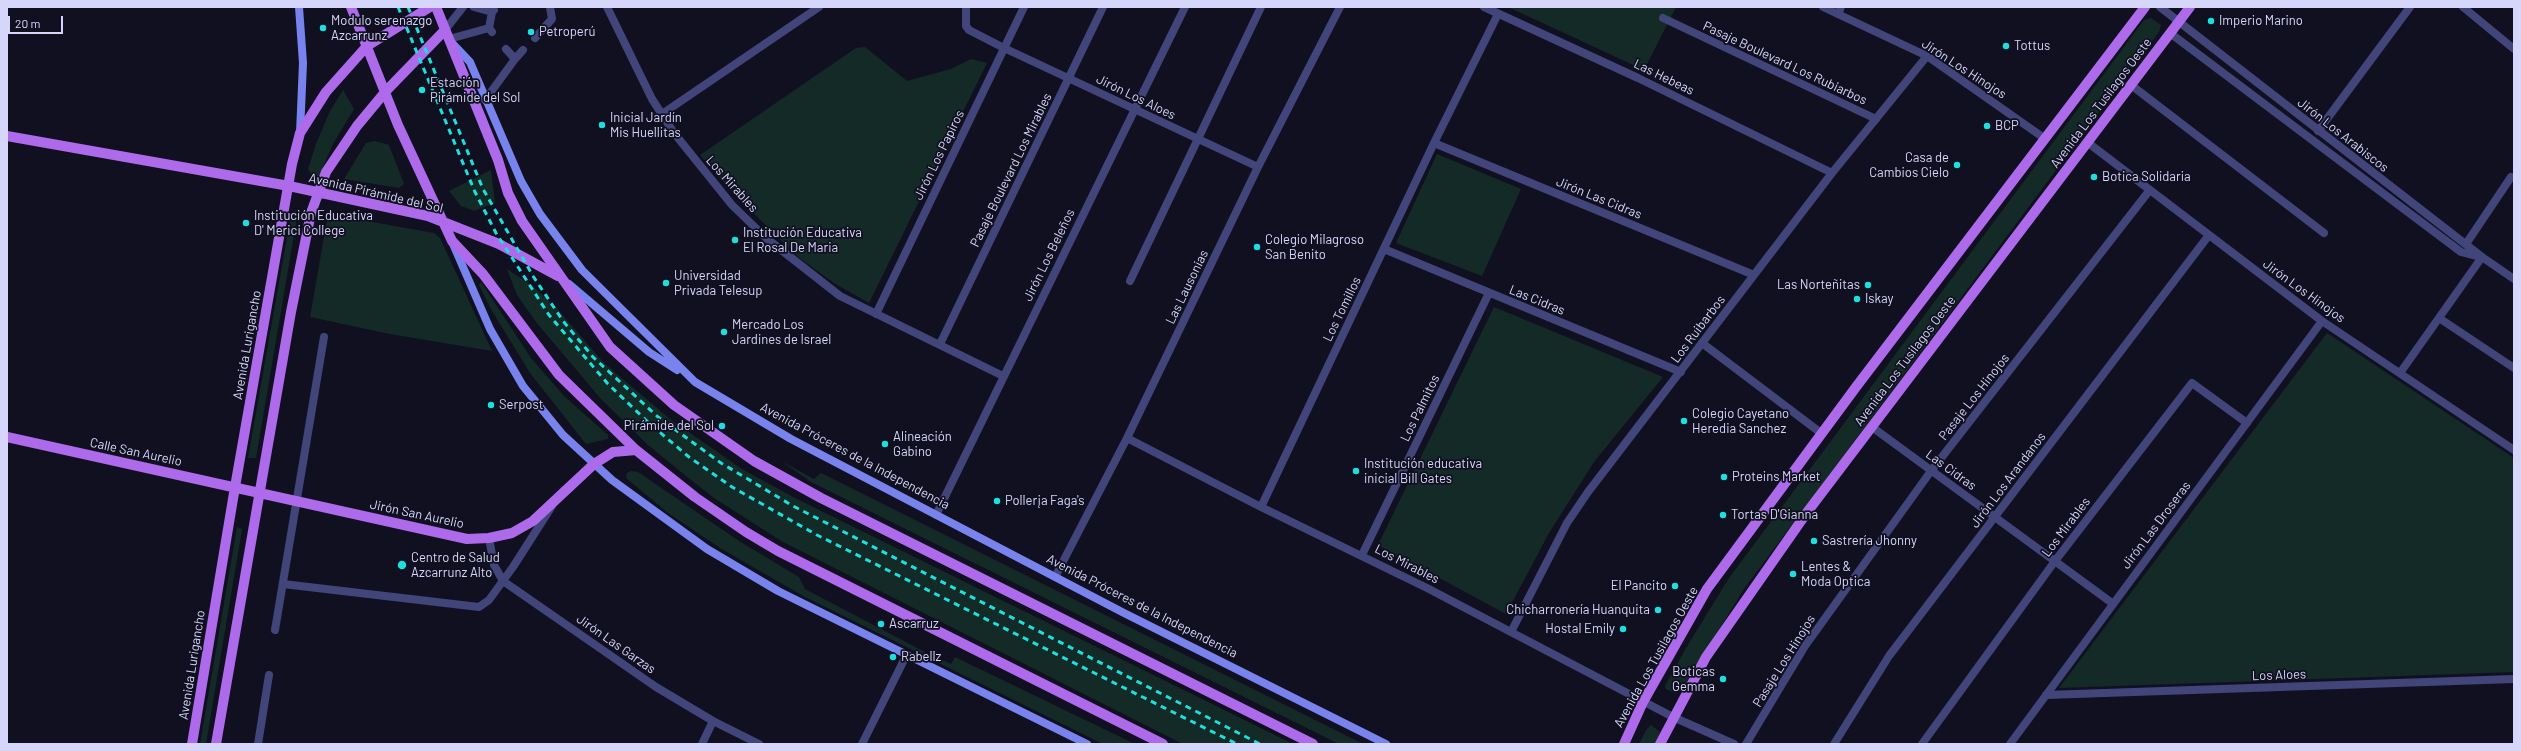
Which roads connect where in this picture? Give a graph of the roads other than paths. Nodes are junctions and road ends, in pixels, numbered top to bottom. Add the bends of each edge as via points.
1 (299, 7) edge
2 (351, 7) edge
3 (430, 7) edge
4 (436, 7) edge
5 (462, 7) edge
6 (474, 7) edge
7 (550, 7) edge
8 (607, 7) edge
9 (819, 7) edge
10 (966, 7) edge
11 (1024, 7) edge
12 (1103, 7) edge
13 (1185, 7) edge
14 (1261, 7) edge
15 (1340, 7) edge
16 (1484, 7) edge
17 (1823, 7) edge
18 (2145, 7) edge
19 (2160, 7) edge
20 (2190, 7) edge
21 (2410, 7) edge
22 (2463, 7) edge
23 (1840, 10) edge
24 (1498, 14) junction
25 (1663, 18) dead end
26 (2179, 22) junction
27 (2170, 33) junction
28 (447, 34) junction
29 (535, 38) dead end
30 (367, 46) junction
31 (1004, 48) junction
32 (506, 49) dead end
33 (2514, 49) edge
34 (523, 50) dead end
35 (1928, 56) junction
36 (515, 59) junction
37 (1068, 78) junction
38 (2131, 85) junction
39 (386, 91) junction
40 (485, 100) junction
41 (1135, 110) junction
42 (662, 114) junction
43 (1876, 119) junction
44 (2318, 131) junction
45 (300, 133) junction
46 (7, 136) edge
47 (2044, 138) junction
48 (1197, 139) junction
49 (2087, 142) junction
50 (1434, 143) junction
51 (1258, 167) junction
52 (1832, 173) junction
53 (2511, 178) dead end
54 (289, 186) junction
55 (2149, 191) junction
56 (318, 192) junction
57 (441, 220) junction
58 (2324, 233) dead end
59 (2209, 236) junction
60 (452, 241) junction
61 (2466, 244) junction
62 (1384, 249) junction
63 (2482, 258) junction
64 (1754, 275) junction
65 (560, 277) junction
66 (2514, 279) edge
67 (1130, 281) dead end
68 (1489, 293) junction
69 (876, 314) junction
70 (2439, 318) junction
71 (2322, 321) junction
72 (324, 337) dead end
73 (1702, 343) junction
74 (940, 344) junction
75 (2514, 368) edge
76 (1681, 372) junction
77 (2400, 373) junction
78 (1003, 376) junction
79 (695, 382) junction
80 (2247, 423) junction
81 (1872, 428) junction
82 (1821, 433) junction
83 (7, 437) edge
84 (1127, 438) junction
85 (636, 450) junction
86 (2514, 450) edge
87 (594, 464) junction
88 (1931, 471) junction
89 (235, 487) junction
90 (260, 492) junction
91 (297, 500) junction
92 (556, 500) junction
93 (1261, 507) junction
94 (936, 515) junction
95 (1994, 517) junction
96 (489, 538) junction
97 (1362, 555) junction
98 (2055, 561) junction
99 (1056, 577) junction
100 (504, 581) junction
101 (283, 584) junction
102 (2112, 603) junction
103 (275, 630) dead end
104 (1511, 632) junction
105 (906, 656) junction
106 (269, 676) dead end
107 (2514, 679) edge
108 (2046, 695) junction
109 (1643, 702) junction
110 (1673, 717) junction
111 (713, 721) junction
112 (192, 744) edge
113 (216, 744) edge
114 (258, 744) edge
115 (702, 744) edge
116 (759, 744) edge
117 (862, 744) edge
118 (1087, 744) edge
119 (1163, 744) edge
120 (1313, 744) edge
121 (1386, 744) edge
122 (1624, 744) edge
123 (1660, 744) edge
124 (1734, 744) edge
125 (1746, 744) edge
126 (1834, 744) edge
127 (1922, 744) edge
128 (2010, 744) edge

1 - 45 main road via 303,63
2 - 30 main road
3 - 30 main road, Avenida Lurigancho
4 - 28 main road, Avenida Próceres de la Independencia
5 - 28 street
6 - 28 street via 493,11 491,30
7 - 29 street via 552,19
8 - 42 street, Los Mirables via 652,99
9 - 42 street
10 - 31 street, Jirón Los Aloes via 966,26
11 - 31 street, Jirón Los Papiros
12 - 37 street, Pasaje Boulevard Los Mirables
13 - 41 street, Jirón Los Beleños
14 - 48 street
15 - 51 street, Las Lausonias
16 - 24 street, Las Hebeas
17 - 23 street, Jirón Los Hinojos
18 - 47 main road, Avenida Los Tusilagos Oeste
19 - 26 street, Jirón Los Arabiscos
20 - 26 main road, Avenida Los Tusilagos Oeste
21 - 44 street
22 - 33 street
23 - 35 street, Jirón Los Hinojos
24 - 50 street, Los Tomillos
24 - 52 street, Las Hebeas via 1638,78
25 - 43 street, Pasaje Boulevard Los Rubiarbos
26 - 27 main road, Avenida Los Tusilagos Oeste
26 - 44 street, Jirón Los Arabiscos
27 - 38 main road, Avenida Los Tusilagos Oeste
27 - 63 street via 2461,252
28 - 39 main road
28 - 40 main road, Avenida Próceres de la Independencia via 470,62
28 - 65 main road, Avenida Próceres de la Independencia via 498,160 508,193 522,221
30 - 39 main road
30 - 45 main road, Avenida Lurigancho via 326,92
31 - 37 street, Jirón Los Aloes
31 - 69 street, Jirón Los Papiros
32 - 36 street
34 - 36 street
35 - 43 street, Los Ruibarbos
35 - 47 street, Jirón Los Hinojos
36 - 40 street
37 - 41 street, Jirón Los Aloes
37 - 74 street, Pasaje Boulevard Los Mirables
38 - 49 main road, Avenida Los Tusilagos Oeste
38 - 58 street
39 - 56 main road via 344,144 326,172
39 - 57 main road
40 - 79 main road, Avenida Próceres de la Independencia via 524,186 582,270
41 - 48 street, Jirón Los Aloes
41 - 78 street, Jirón Los Beleños
42 - 69 street, Los Mirables via 704,172 732,205 766,238 840,296
43 - 52 street, Los Ruibarbos
44 - 61 street, Jirón Los Arabiscos
45 - 54 main road, Avenida Lurigancho
46 - 54 main road, Avenida Pirámide del Sol
47 - 82 main road, Avenida Los Tusilagos Oeste
48 - 51 street, Jirón Los Aloes
48 - 67 street
49 - 55 street, Jirón Los Hinojos
49 - 81 main road, Avenida Los Tusilagos Oeste
50 - 62 street, Los Tomillos
50 - 64 street, Jirón Las Cidras
51 - 84 street, Las Lausonias
52 - 64 street, Los Ruibarbos
53 - 61 street
54 - 56 main road, Avenida Pirámide del Sol
54 - 89 main road, Avenida Lurigancho
55 - 59 street, Jirón Los Hinojos
55 - 88 street, Pasaje Los Hinojos
56 - 57 main road, Avenida Pirámide del Sol
56 - 90 main road via 311,213 291,312
57 - 60 main road
57 - 65 main road, Avenida Pirámide del Sol via 499,244
59 - 71 street, Jirón Los Hinojos
59 - 95 street, Jirón Los Arandanos
60 - 85 main road via 483,274 560,375
60 - 87 main road via 490,328 523,386 563,435
61 - 63 street, Jirón Los Arabiscos
62 - 68 street, Las Cidras
62 - 93 street, Los Tomillos
63 - 66 street, Jirón Los Arabiscos
63 - 70 street
64 - 73 street, Los Ruibarbos
65 - 79 main road, Avenida Pirámide del Sol via 649,352
65 - 120 main road, Avenida Próceres de la Independencia via 607,344 622,360 674,405 754,461 924,551
68 - 76 street, Las Cidras
68 - 97 street, Los Palmitos
69 - 74 street, Los Mirables
70 - 75 street
70 - 77 street
71 - 77 street, Jirón Los Hinojos
71 - 80 street, Jirón Las Droseras
72 - 91 street
73 - 76 street, Los Ruibarbos
73 - 82 street
74 - 78 street, Los Mirables
76 - 104 street, Los Ruibarbos via 1567,523
77 - 86 street, Jirón Los Hinojos
78 - 94 street, Jirón Los Beleños
79 - 94 main road, Avenida Próceres de la Independencia via 791,440
80 - 98 street, Los Mirables via 2192,383
80 - 102 street, Jirón Las Droseras
81 - 88 street, Las Cidras
81 - 110 main road, Avenida Los Tusilagos Oeste via 1747,595 1706,657
82 - 109 main road, Avenida Los Tusilagos Oeste via 1707,589
83 - 89 main road, Calle San Aurelio
84 - 93 street, Los Mirables
84 - 99 street, Las Lausonias
85 - 87 main road, Jirón San Aurelio via 613,452
85 - 119 main road via 695,497 778,551
87 - 92 main road, Jirón San Aurelio
87 - 105 main road via 655,513 742,570
88 - 95 street, Las Cidras
88 - 125 street, Pasaje Los Hinojos via 1805,646
89 - 90 main road, Calle San Aurelio
89 - 112 main road, Avenida Lurigancho
90 - 91 main road, Jirón San Aurelio
90 - 113 main road
91 - 96 main road, Jirón San Aurelio via 448,536 467,539
91 - 101 street
92 - 96 main road, Jirón San Aurelio via 512,533
92 - 100 street
93 - 97 street, Los Mirables
94 - 99 main road, Avenida Próceres de la Independencia
95 - 98 street, Las Cidras
95 - 126 street, Jirón Los Arandanos via 1889,656
96 - 100 street, Jirón Las Garzas via 494,565
97 - 104 street, Los Mirables
98 - 102 street, Las Cidras
98 - 127 street, Los Mirables
99 - 121 main road, Avenida Próceres de la Independencia
100 - 101 street via 489,600 476,608
100 - 111 street, Jirón Las Garzas via 656,687
101 - 103 street
102 - 108 street, Jirón Las Droseras
104 - 109 street, Los Mirables
105 - 117 street
105 - 118 main road
106 - 114 street
107 - 108 street, Los Aloes
108 - 128 street, Jirón Las Droseras
109 - 110 street, Los Mirables
109 - 122 main road, Avenida Los Tusilagos Oeste
110 - 123 main road, Avenida Los Tusilagos Oeste
110 - 124 street, Los Mirables
111 - 115 street
111 - 116 street, Jirón Las Garzas

